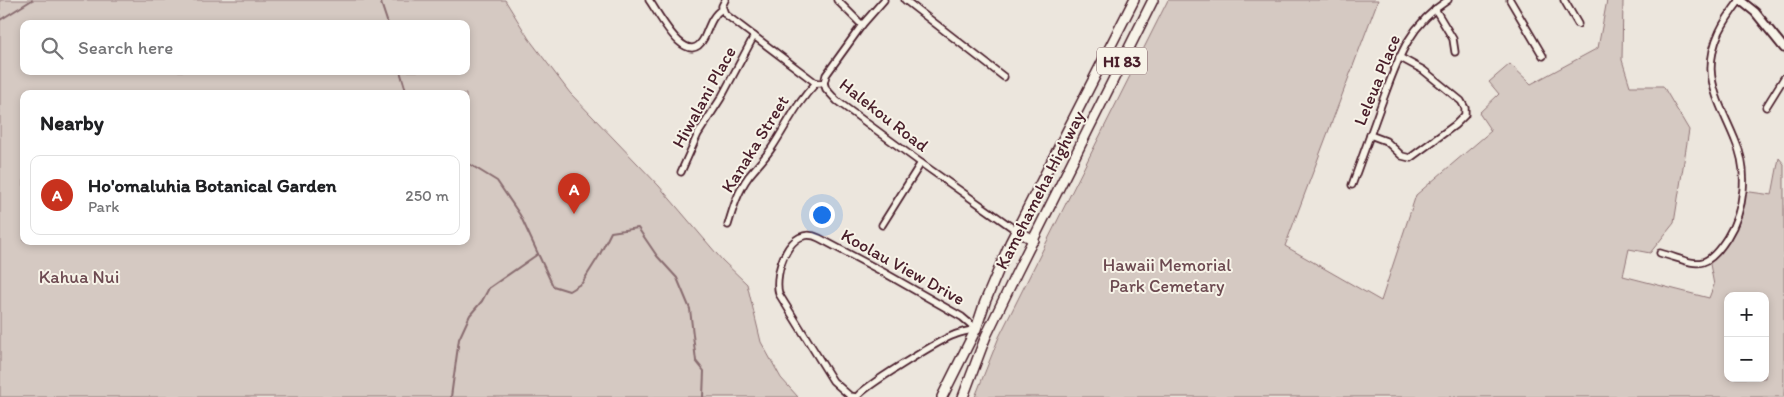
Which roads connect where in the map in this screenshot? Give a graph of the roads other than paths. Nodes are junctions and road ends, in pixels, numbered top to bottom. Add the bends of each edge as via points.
1 (649, 0) edge
2 (725, 0) edge
3 (836, 0) edge
4 (884, 0) edge
5 (905, 0) edge
6 (1134, 0) edge
7 (1153, 0) edge
8 (1448, 0) edge
9 (1510, 0) edge
10 (1564, 0) edge
11 (1740, 0) edge
12 (722, 9) junction
13 (1435, 9) junction
14 (1578, 24) dead end
15 (862, 25) junction
16 (754, 36) junction
17 (1784, 48) edge
18 (1455, 52) dead end
19 (1543, 56) dead end
20 (1399, 57) junction
21 (1004, 77) dead end
22 (1784, 78) edge
23 (816, 83) junction
24 (824, 83) junction
25 (1766, 107) dead end
26 (1076, 114) junction
27 (1092, 122) junction
28 (1370, 135) junction
29 (921, 163) junction
30 (681, 172) dead end
31 (1352, 185) dead end
32 (728, 225) dead end
33 (882, 226) dead end
34 (1017, 231) junction
35 (1034, 240) junction
36 (1660, 253) dead end
37 (976, 328) junction
38 (986, 336) junction
39 (857, 397) edge
40 (942, 397) edge
41 (963, 397) edge

1 - 12 street via 678,42 689,48 701,43 714,16
2 - 12 street
3 - 15 street
4 - 15 street
5 - 21 street
6 - 26 main road, HI 83
7 - 27 main road, Kamehameha Highway / HI 83
8 - 13 street, Leleua Place
9 - 19 street
10 - 14 street
11 - 17 street via 1755,12
11 - 36 street via 1718,35 1712,70 1716,95 1742,161 1743,187 1739,211 1728,236 1710,260 1698,263
12 - 16 street, Halekou Road
13 - 18 street via 1453,39
13 - 20 street, Leleua Place via 1415,30
15 - 24 street via 826,75
16 - 23 street, Halekou Road
16 - 30 street, Hiwalani Place via 698,134
20 - 28 street, Leleua Place
20 - 28 street via 1423,70 1461,101 1466,108 1465,115 1410,158 1402,156 1386,141
22 - 25 street
23 - 24 street, Halekou Road
23 - 32 street, Kanaka Street via 804,95 768,154 744,183
24 - 29 street, Halekou Road via 837,100
26 - 27 main road
26 - 34 main road, HI 83
27 - 35 main road, Kamehameha Highway / HI 83
28 - 31 street, Leleua Place
29 - 33 street
29 - 34 street, Halekou Road
34 - 35 main road
34 - 37 main road, HI 83 via 984,302
35 - 38 main road, Kamehameha Highway / HI 83
37 - 38 main road
37 - 39 street via 953,335 874,382
37 - 39 street, Koolau View Drive via 962,317 819,238 808,235 797,239 789,248 778,273 778,294 833,381 850,396
37 - 40 main road, HI 83
38 - 41 main road, Kamehameha Highway / HI 83

